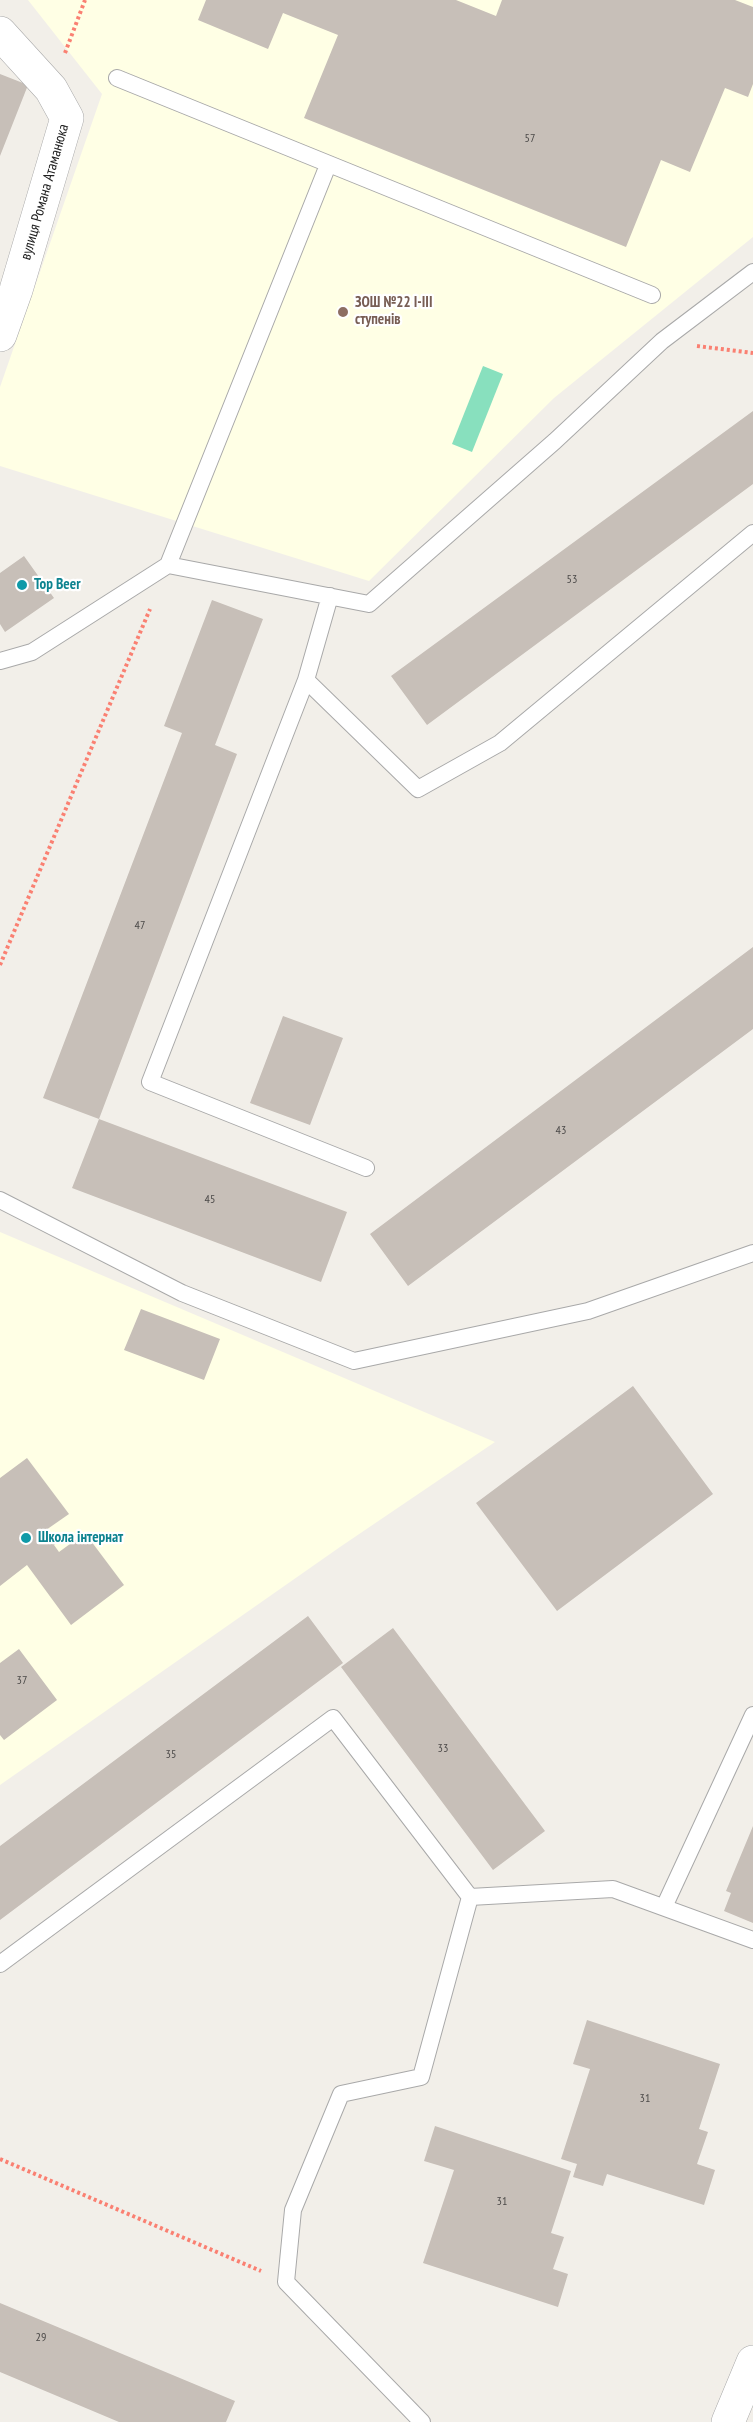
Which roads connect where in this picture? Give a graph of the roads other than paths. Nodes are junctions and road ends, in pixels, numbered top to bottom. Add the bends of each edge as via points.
1 (0, 33) edge
2 (117, 78) dead end
3 (328, 165) junction
4 (753, 272) edge
5 (652, 295) dead end
6 (0, 334) edge
7 (753, 533) edge
8 (168, 565) junction
9 (330, 596) junction
10 (0, 661) edge
11 (306, 680) junction
12 (366, 1168) dead end
13 (0, 1200) edge
14 (753, 1253) edge
15 (753, 1715) edge
16 (470, 1897) junction
17 (664, 1907) junction
18 (753, 1940) edge
19 (0, 1964) edge
20 (753, 2362) edge
21 (422, 2422) edge
22 (728, 2422) edge

1 - 6 street, вулиця Романа Атаманюка via 51,89 67,118
2 - 3 lane
3 - 5 lane
3 - 8 lane
4 - 9 lane via 662,342 369,604
7 - 11 lane via 500,743 418,789
8 - 9 lane
8 - 10 lane via 32,652
9 - 11 lane
11 - 12 lane via 150,1082
13 - 14 lane via 182,1293 354,1361 588,1311
15 - 17 lane
16 - 17 lane via 613,1889
16 - 19 lane via 333,1718
16 - 21 lane via 421,2077 341,2094 293,2210 286,2282
17 - 18 lane
20 - 22 street

